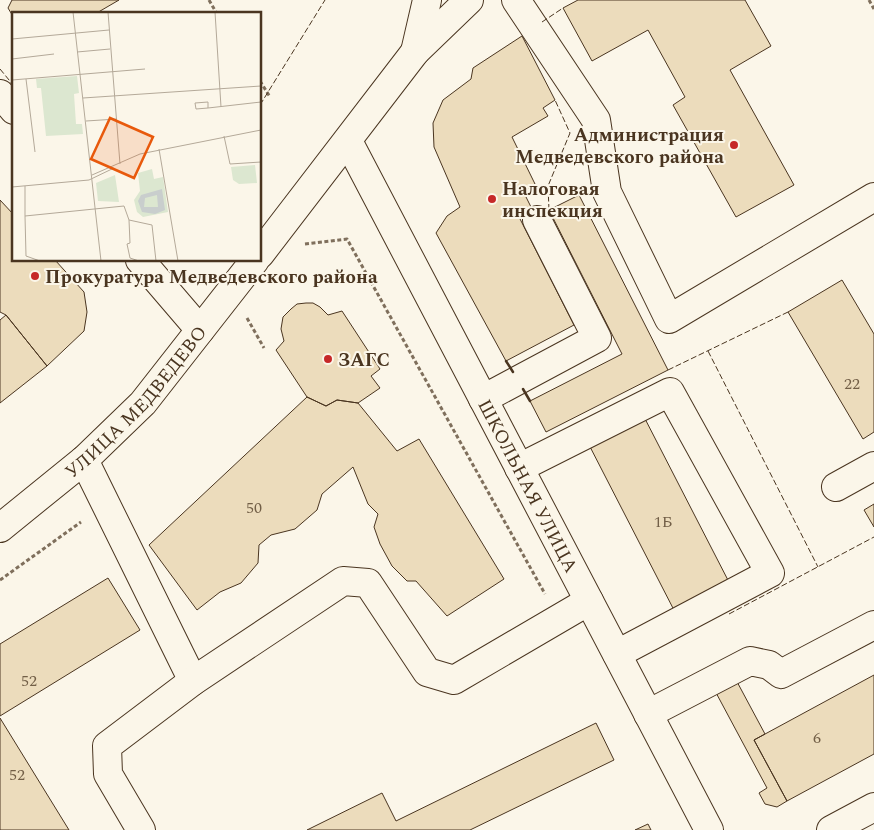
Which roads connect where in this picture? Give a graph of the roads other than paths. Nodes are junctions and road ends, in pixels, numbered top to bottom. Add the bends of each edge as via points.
1 (427, 0) edge
2 (469, 0) edge
3 (516, 0) edge
4 (415, 52) junction
5 (0, 94) edge
6 (12, 108) edge
7 (348, 141) junction
8 (874, 197) edge
9 (537, 220) dead end
10 (261, 253) edge
11 (141, 261) edge
12 (254, 261) edge
13 (200, 330) junction
14 (483, 399) junction
15 (84, 460) junction
16 (874, 466) edge
17 (519, 468) junction
18 (836, 488) dead end
19 (0, 528) edge
20 (589, 601) junction
21 (874, 625) edge
22 (617, 654) junction
23 (194, 681) junction
24 (648, 714) junction
25 (874, 807) edge
26 (141, 830) edge
27 (709, 830) edge
28 (831, 830) edge

1 - 4 street
2 - 4 street
3 - 8 street via 596,120 607,192 669,319
4 - 7 street
5 - 6 street
7 - 10 street
7 - 14 street, ШКОЛЬНАЯ УЛИЦА
9 - 14 street via 597,338
11 - 13 street
12 - 13 street, УЛИЦА МЕДВЕДЕВО
13 - 15 street, УЛИЦА МЕДВЕДЕВО via 143,403
14 - 17 street, ШКОЛЬНАЯ УЛИЦА
15 - 19 street, УЛИЦА МЕДВЕДЕВО
15 - 23 street
16 - 18 street
17 - 20 street, ШКОЛЬНАЯ УЛИЦА
17 - 22 street via 670,392 770,572
20 - 22 street, ШКОЛЬНАЯ УЛИЦА
20 - 23 street via 454,680 427,672 368,583 343,581
21 - 24 street via 781,674 769,665 750,661
22 - 24 street, ШКОЛЬНАЯ УЛИЦА
23 - 26 street via 107,746 108,774
24 - 27 street, ШКОЛЬНАЯ УЛИЦА
25 - 28 street

